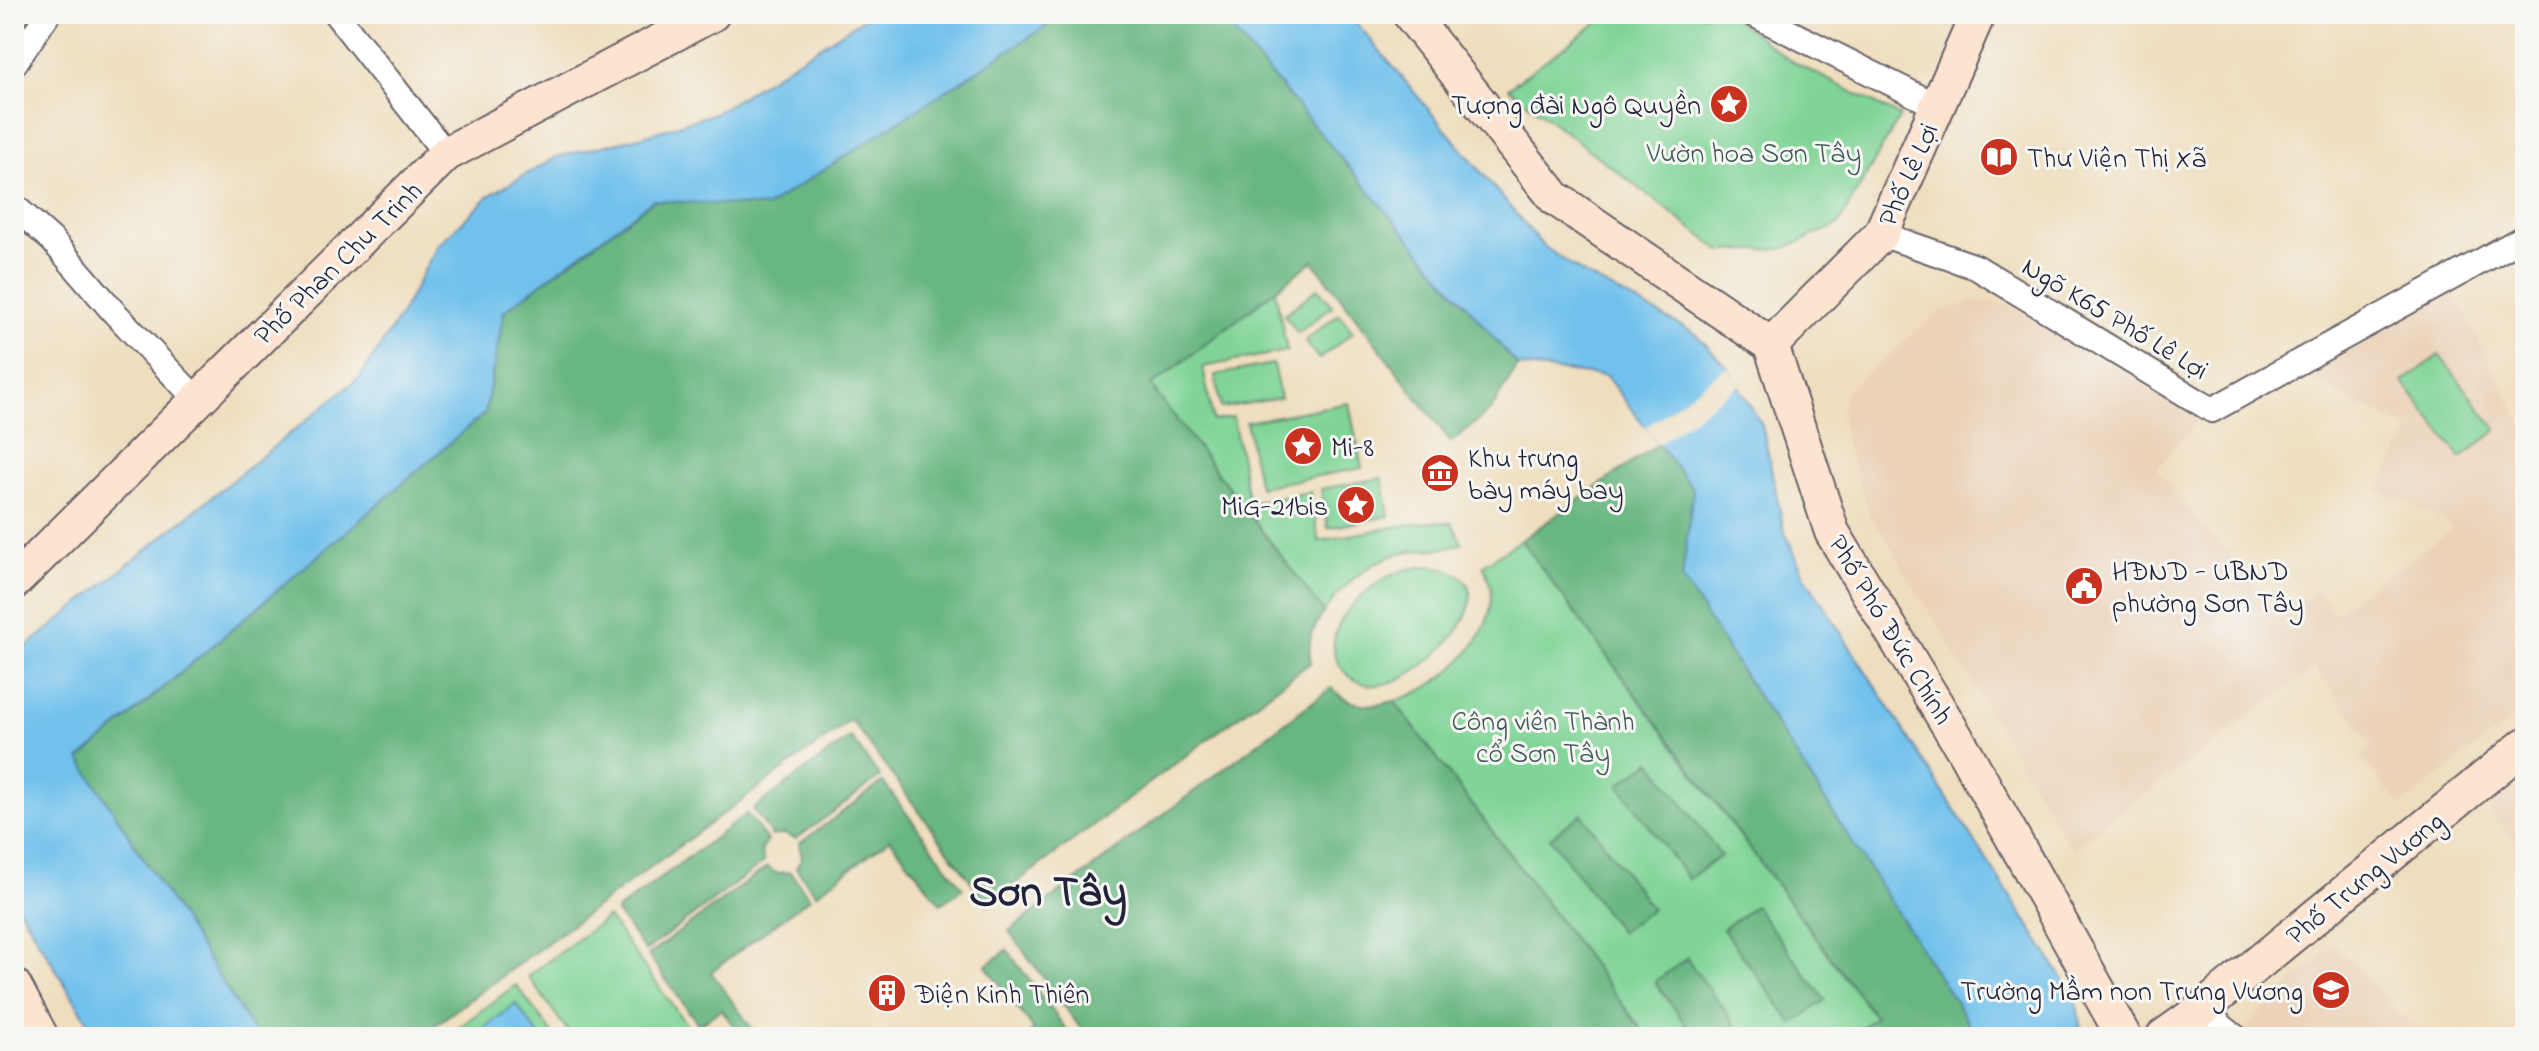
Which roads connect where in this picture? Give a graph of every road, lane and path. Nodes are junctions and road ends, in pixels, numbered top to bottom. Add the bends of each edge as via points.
1 (48, 14) edge
2 (336, 14) edge
3 (712, 14) edge
4 (1410, 14) edge
5 (1753, 14) edge
6 (1978, 14) edge
7 (14, 64) edge
8 (1937, 106) junction
9 (446, 154) junction
10 (14, 206) edge
11 (1881, 234) junction
12 (2524, 239) edge
13 (1771, 345) junction
14 (196, 399) junction
15 (14, 582) edge
16 (2525, 745) edge
17 (14, 986) edge
18 (2201, 1010) junction
19 (41, 1037) edge
20 (2124, 1037) edge
21 (2163, 1037) edge
22 (2235, 1037) edge

1 - 7 street
2 - 9 street
3 - 9 main road, Phố Phan Chu Trinh
4 - 13 main road via 1555,198
5 - 8 street
6 - 8 main road, Phố Lê Lợi
8 - 11 main road, Phố Lê Lợi
9 - 14 main road, Phố Phan Chu Trinh
10 - 14 street via 52,240
11 - 12 street, Ngõ K65 Phố Lê Lợi via 1976,267 2212,410
11 - 13 main road, Phố Lê Lợi
13 - 20 main road, Phố Phó Đức Chính via 1832,532 1966,754
14 - 15 main road, Phố Phan Chu Trinh
16 - 18 main road, Phố Trưng Vương
17 - 19 main road
18 - 21 main road, Phố Trưng Vương
18 - 22 street

